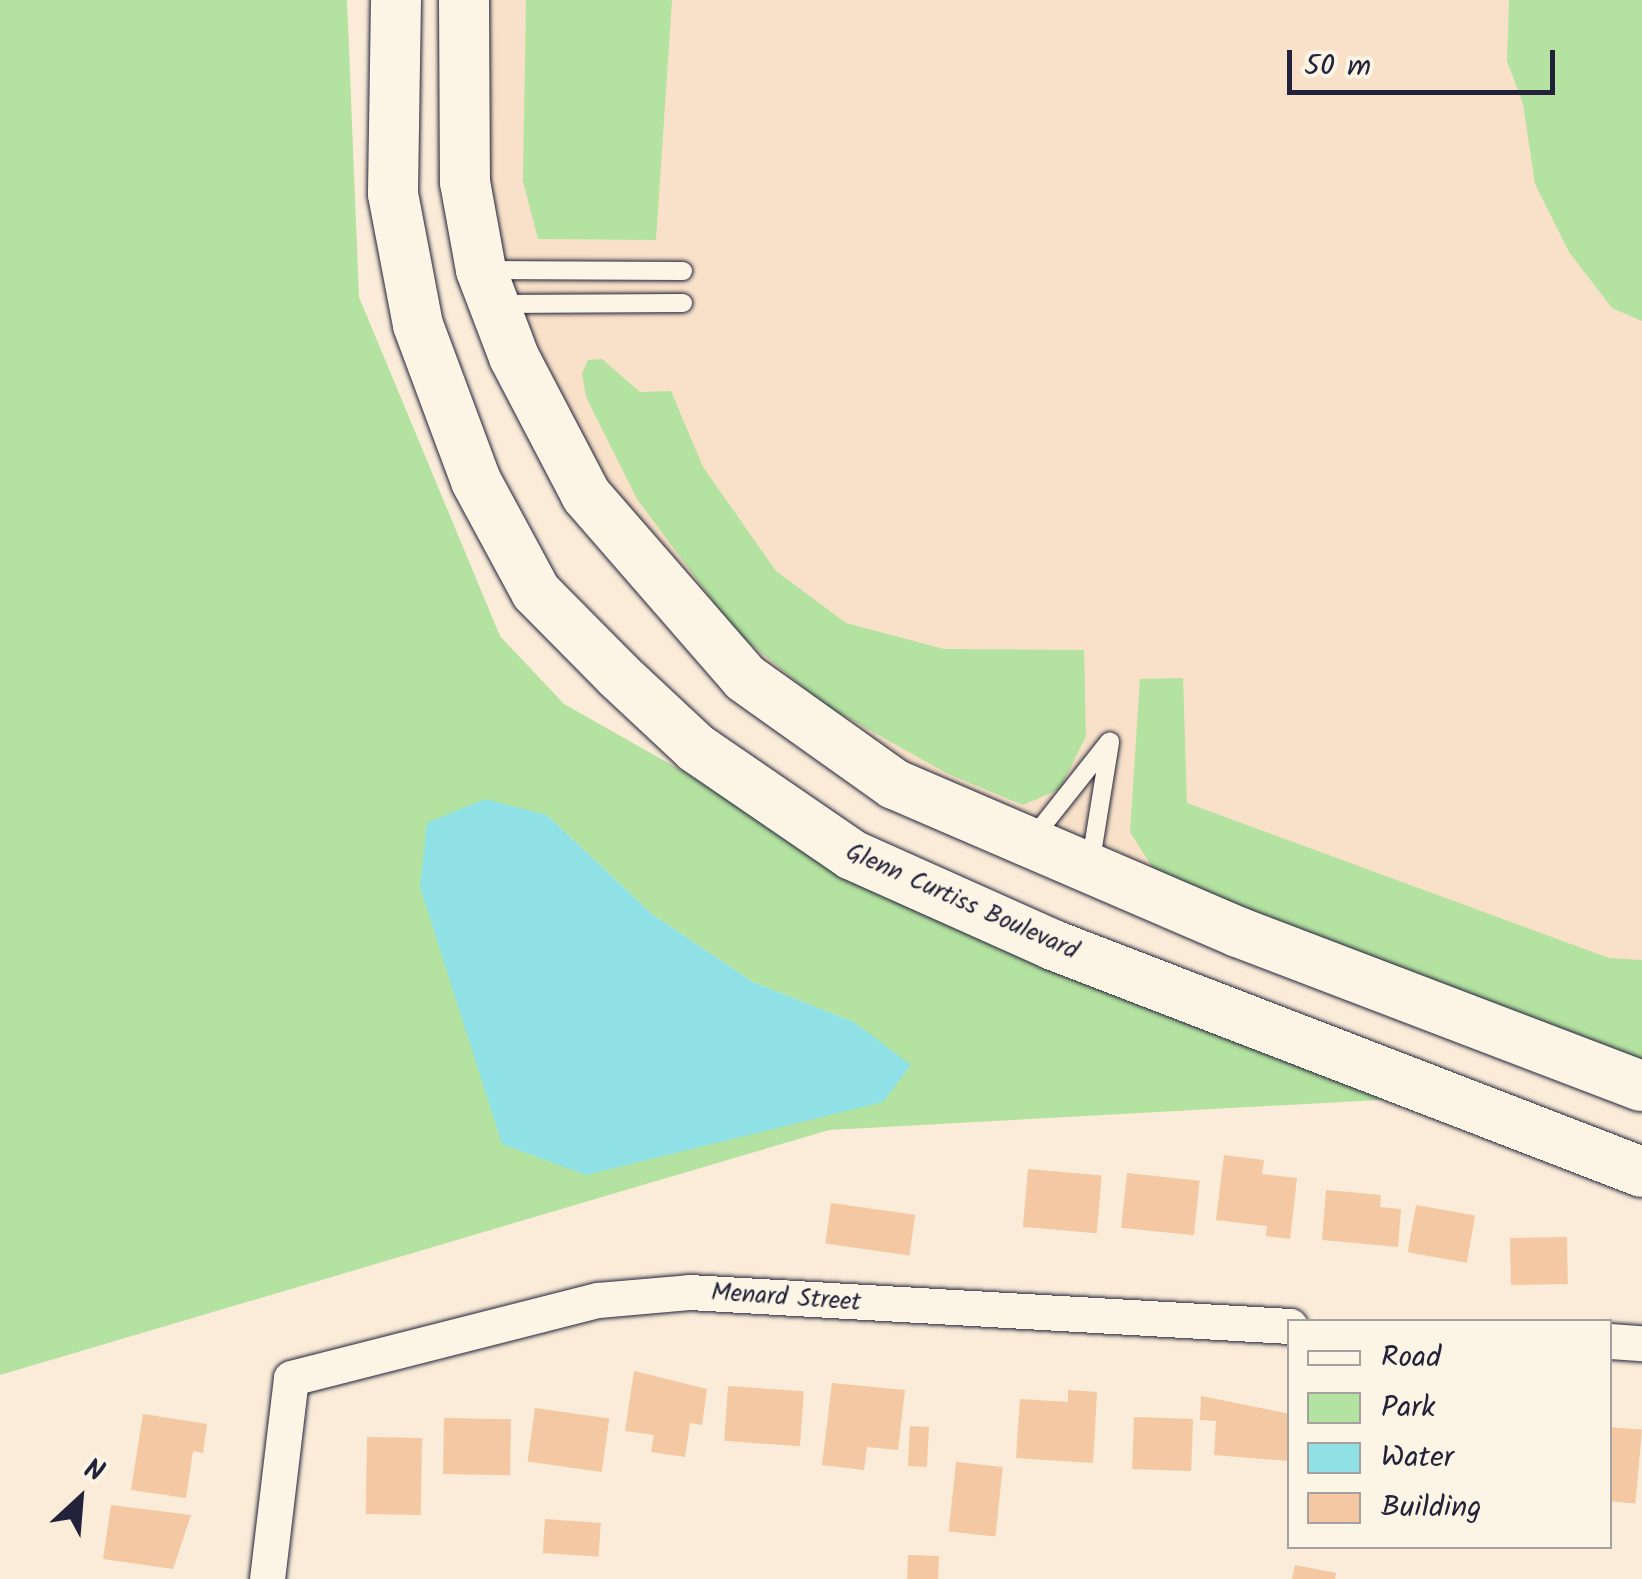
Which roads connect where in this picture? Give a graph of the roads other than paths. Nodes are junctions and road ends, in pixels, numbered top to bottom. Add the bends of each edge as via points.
1 (396, 0) edge
2 (464, 0) edge
3 (683, 271) dead end
4 (488, 287) junction
5 (412, 288) junction
6 (684, 303) dead end
7 (1028, 843) junction
8 (1089, 872) junction
9 (1642, 1086) edge
10 (1642, 1172) edge
11 (1287, 1326) edge
12 (1612, 1341) edge
13 (1642, 1343) edge
14 (266, 1579) edge

1 - 5 main road, Glenn Curtiss Boulevard via 393,194
2 - 4 main road via 465,182
3 - 4 lane
4 - 5 main road
4 - 6 lane
4 - 7 main road via 586,495 745,678 894,784
5 - 10 main road, Glenn Curtiss Boulevard via 476,481 536,592 696,748 852,855 986,915
7 - 8 main road
7 - 8 lane via 1110,742
8 - 9 main road
11 - 14 street, Menard Street via 689,1292 598,1300 291,1378
12 - 13 street

